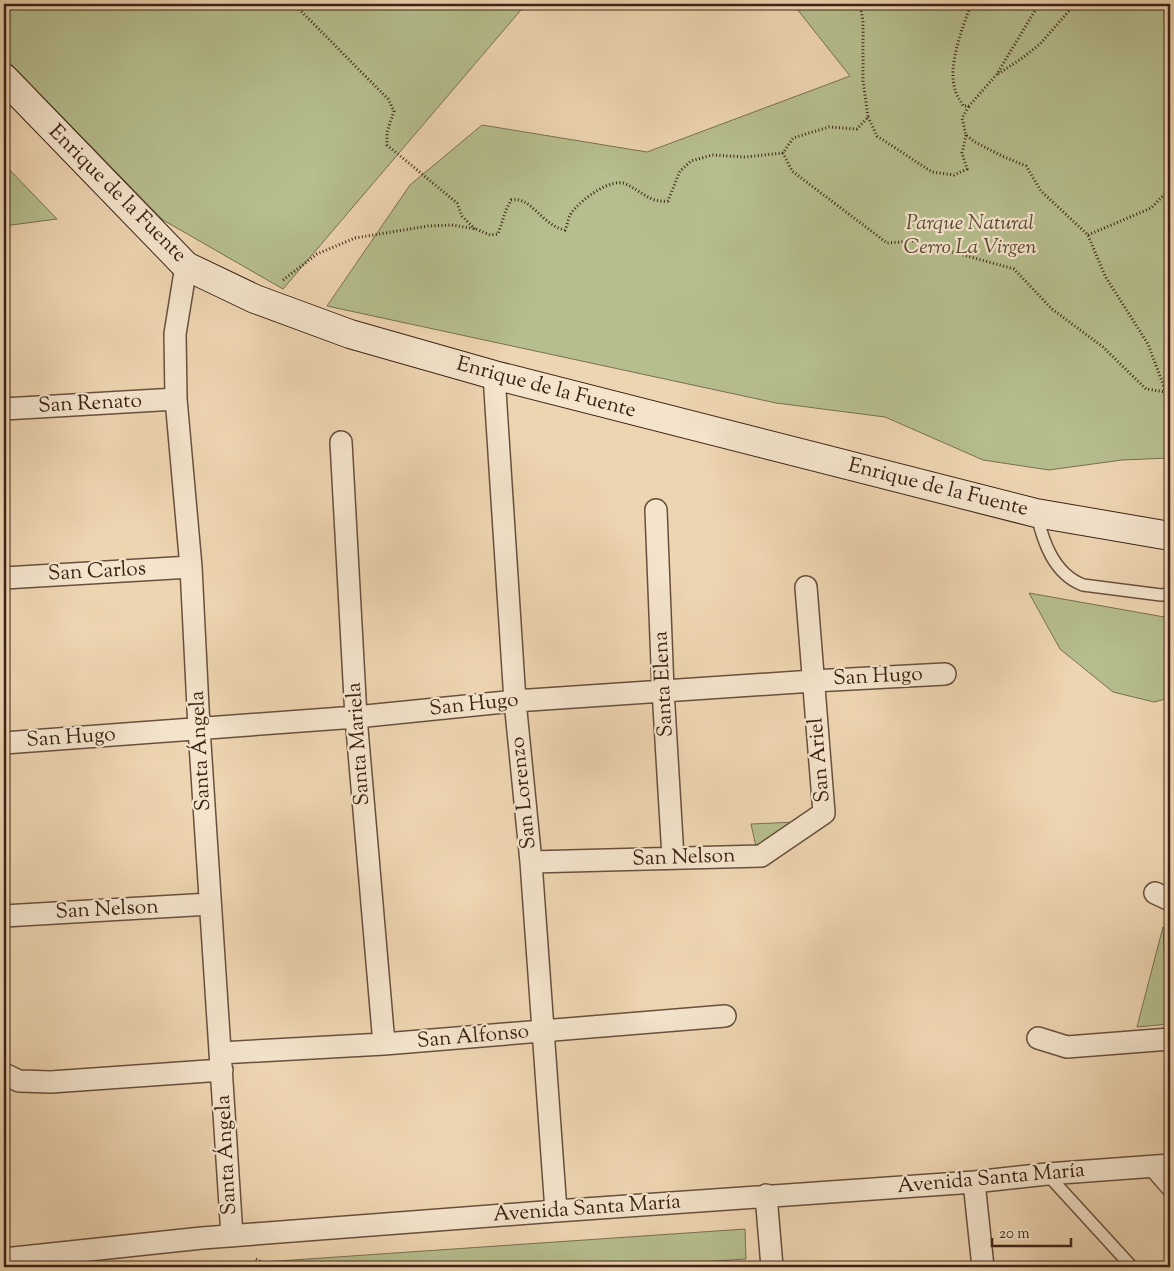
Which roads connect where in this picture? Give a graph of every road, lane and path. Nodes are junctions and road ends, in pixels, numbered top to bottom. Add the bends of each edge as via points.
1 (294, 4) edge
2 (860, 4) edge
3 (971, 4) edge
4 (1039, 4) edge
5 (1075, 4) edge
6 (997, 74) junction
7 (4, 78) edge
8 (968, 106) junction
9 (868, 117) junction
10 (966, 135) junction
11 (783, 153) junction
12 (1170, 189) edge
13 (476, 229) junction
14 (1088, 235) junction
15 (186, 266) junction
16 (257, 300) junction
17 (494, 375) junction
18 (1166, 392) junction
19 (1170, 396) edge
20 (176, 399) junction
21 (4, 409) edge
22 (341, 442) dead end
23 (656, 510) dead end
24 (1036, 513) junction
25 (1170, 536) edge
26 (191, 567) junction
27 (4, 578) edge
28 (806, 587) dead end
29 (1170, 594) edge
30 (945, 674) dead end
31 (813, 681) junction
32 (664, 690) junction
33 (515, 700) junction
34 (356, 717) junction
35 (199, 728) junction
36 (4, 743) edge
37 (824, 813) joint
38 (673, 858) junction
39 (531, 862) junction
40 (210, 904) junction
41 (4, 916) edge
42 (725, 1016) dead end
43 (544, 1031) junction
44 (1038, 1038) dead end
45 (1170, 1039) edge
46 (384, 1044) junction
47 (221, 1062) junction
48 (4, 1074) edge
49 (1170, 1165) edge
50 (1148, 1166) junction
51 (1046, 1174) junction
52 (974, 1182) junction
53 (1170, 1192) edge
54 (766, 1195) junction
55 (556, 1211) junction
56 (232, 1236) junction
57 (4, 1259) edge
58 (772, 1267) edge
59 (983, 1267) edge
60 (1132, 1267) edge

1 - 13 path via 388,99 394,111 387,132 388,145 457,203 462,216
2 - 9 path
3 - 8 path via 952,72 955,91 963,106
4 - 6 path
5 - 6 path via 1040,44
6 - 8 path
7 - 15 main road, Enrique de la Fuente
8 - 10 path via 962,118
9 - 10 path via 877,136 932,172 954,175 968,169 962,153
9 - 11 path via 858,129 829,127 793,138
10 - 14 path via 1026,166 1041,191
11 - 13 path via 745,157 712,155 691,161 676,176 668,201 648,198 625,183 615,182 603,187 572,211 565,230 546,222 525,201 517,199 511,200 498,234 490,235
11 - 18 path via 792,171 887,243 913,241 1014,269 1052,309 1102,347 1146,389
12 - 14 path via 1151,208
13 - 16 path via 428,226 355,238 317,254
14 - 18 path via 1105,276 1148,344
15 - 16 main road, Enrique de la Fuente
15 - 20 street, Santa Ángela via 175,334
16 - 17 main road, Enrique de la Fuente via 350,334
17 - 24 main road, Enrique de la Fuente
17 - 33 street, San Lorenzo
18 - 19 path
20 - 21 street, San Renato
20 - 26 street, Santa Ángela
22 - 34 street, Santa Mariela
23 - 32 street, Santa Elena
24 - 25 main road, Enrique de la Fuente
24 - 29 lane via 1042,536 1056,563 1073,581 1082,585
26 - 27 street, San Carlos
26 - 35 street, Santa Ángela
28 - 31 street, San Ariel
30 - 31 street, San Hugo
31 - 32 street, San Hugo
31 - 37 street, San Ariel
32 - 33 street, San Hugo
32 - 38 street, Santa Elena
33 - 34 street, San Hugo
33 - 39 street, San Lorenzo
34 - 35 street, San Hugo
34 - 46 street, Santa Mariela
35 - 36 street, San Hugo
35 - 40 street, Santa Ángela
37 - 38 street, San Nelson via 761,856
38 - 39 street, San Nelson
39 - 43 street, San Lorenzo
40 - 41 street, San Nelson
40 - 47 street, Santa Ángela
42 - 43 street, San Alfonso
43 - 46 street, San Alfonso
43 - 55 street, San Lorenzo
44 - 45 street via 1067,1047
46 - 47 street, San Alfonso
47 - 48 street, San Alfonso via 51,1082 19,1081
47 - 56 street, Santa Ángela
49 - 50 street, Avenida Santa María
50 - 51 street, Avenida Santa María
50 - 53 lane
51 - 52 street, Avenida Santa María
51 - 60 lane
52 - 54 street, Avenida Santa María
52 - 59 street
54 - 55 street, Avenida Santa María
54 - 58 street
55 - 56 street, Avenida Santa María
56 - 57 street, Avenida Santa María

